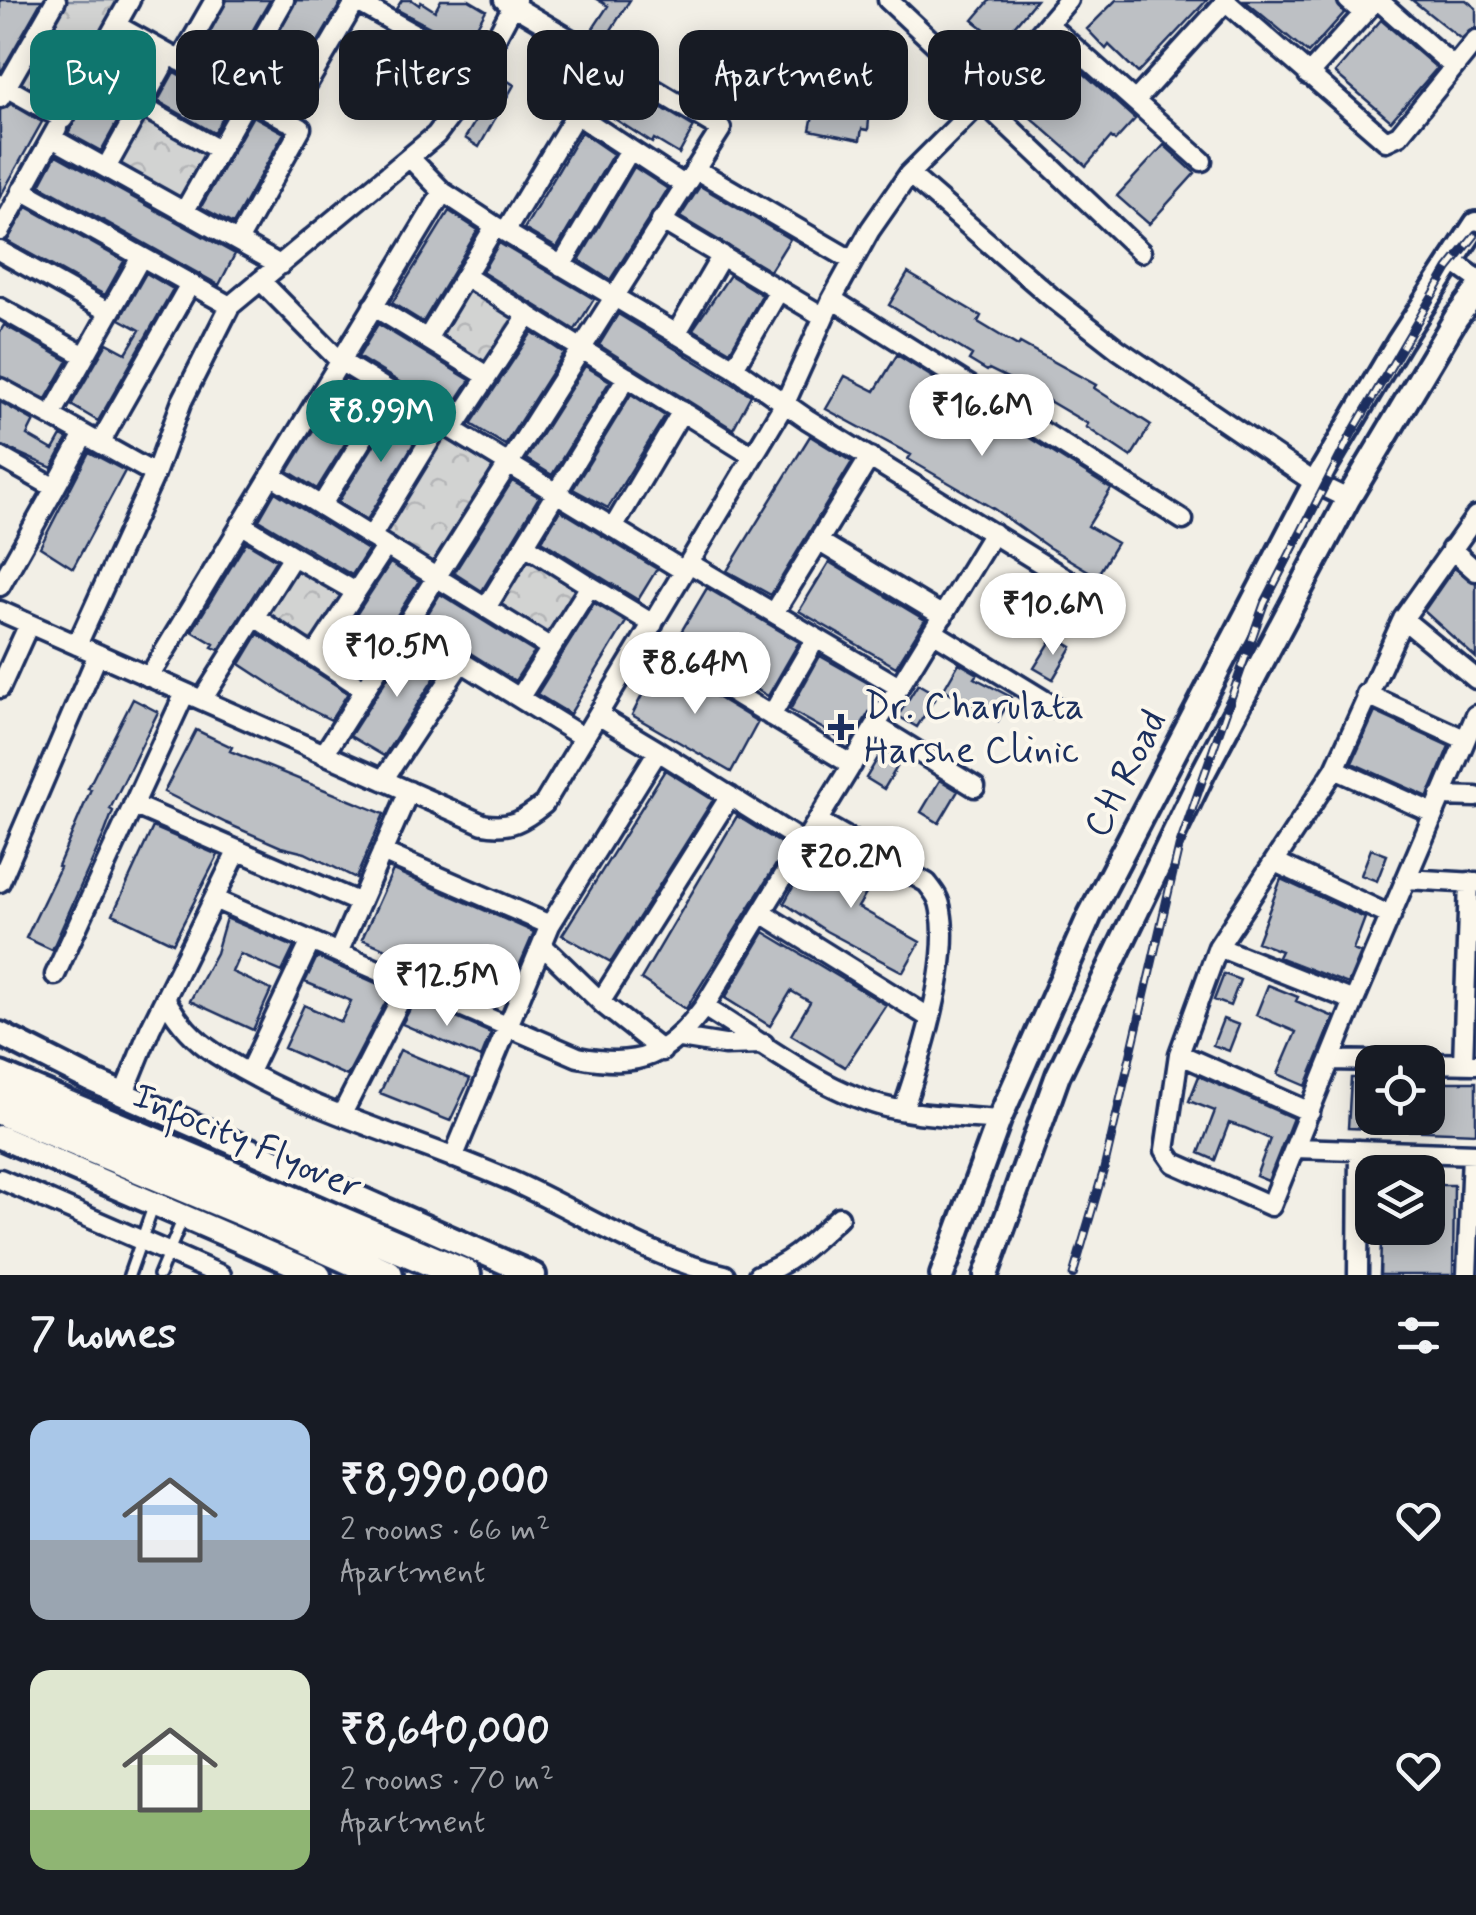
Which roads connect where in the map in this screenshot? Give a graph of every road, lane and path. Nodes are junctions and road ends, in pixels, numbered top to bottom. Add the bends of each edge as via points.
1 (56, 0) edge
2 (130, 0) edge
3 (216, 0) edge
4 (284, 0) edge
5 (888, 0) edge
6 (1068, 0) edge
7 (1348, 0) edge
8 (355, 1) edge
9 (1225, 1) edge
10 (511, 2) edge
11 (1372, 4) edge
12 (116, 25) junction
13 (1049, 25) junction
14 (113, 30) edge
15 (270, 30) edge
16 (407, 30) edge
17 (498, 30) edge
18 (556, 30) edge
19 (1045, 30) edge
20 (928, 40) edge
21 (1476, 40) edge
22 (175, 58) junction
23 (319, 63) edge
24 (1454, 67) junction
25 (1308, 75) junction
26 (156, 84) edge
27 (2, 90) edge
28 (659, 92) edge
29 (1135, 102) junction
30 (30, 104) edge
31 (156, 115) edge
32 (61, 120) edge
33 (132, 120) edge
34 (231, 120) edge
35 (286, 120) edge
36 (447, 120) edge
37 (572, 120) edge
38 (585, 120) edge
39 (963, 120) edge
40 (1007, 120) edge
41 (52, 138) junction
42 (219, 150) junction
43 (630, 150) junction
44 (410, 158) junction
45 (1202, 161) dead end
46 (106, 168) junction
47 (909, 174) junction
48 (689, 177) junction
49 (22, 190) junction
50 (443, 192) junction
51 (184, 212) junction
52 (661, 220) junction
53 (1476, 224) edge
54 (500, 229) junction
55 (0, 230) edge
56 (238, 242) junction
57 (0, 251) edge
58 (1141, 252) dead end
59 (722, 255) junction
60 (141, 256) junction
61 (853, 261) junction
62 (1452, 262) junction
63 (280, 265) junction
64 (561, 266) junction
65 (465, 276) junction
66 (1476, 278) edge
67 (261, 281) junction
68 (190, 284) junction
69 (779, 290) junction
70 (1476, 292) edge
71 (612, 296) junction
72 (832, 299) junction
73 (230, 306) junction
74 (373, 306) junction
75 (0, 308) edge
76 (110, 312) junction
77 (528, 315) junction
78 (824, 317) junction
79 (676, 334) junction
80 (427, 340) junction
81 (580, 348) junction
82 (85, 356) junction
83 (340, 361) junction
84 (734, 368) junction
85 (488, 376) junction
86 (627, 377) junction
87 (0, 388) edge
88 (392, 392) junction
89 (785, 403) junction
90 (682, 412) junction
91 (51, 416) junction
92 (447, 426) junction
93 (92, 439) junction
94 (753, 456) junction
95 (0, 457) edge
96 (870, 457) junction
97 (508, 464) junction
98 (155, 474) junction
99 (270, 475) junction
100 (1315, 483) junction
101 (54, 488) junction
102 (557, 493) junction
103 (1348, 499) junction
104 (321, 506) junction
105 (1476, 516) edge
106 (1184, 520) dead end
107 (241, 524) junction
108 (613, 528) junction
109 (993, 532) junction
110 (378, 541) junction
111 (818, 541) junction
112 (526, 545) junction
113 (1451, 550) junction
114 (294, 556) junction
115 (687, 567) junction
116 (1476, 571) edge
117 (436, 577) junction
118 (0, 586) edge
119 (590, 586) junction
120 (356, 592) junction
121 (1098, 598) dead end
122 (486, 608) junction
123 (0, 611) edge
124 (774, 614) junction
125 (255, 617) junction
126 (1402, 619) junction
127 (29, 624) junction
128 (938, 624) junction
129 (405, 626) junction
130 (648, 631) junction
131 (816, 638) junction
132 (77, 645) junction
133 (551, 648) junction
134 (98, 654) junction
135 (314, 656) junction
136 (462, 662) junction
137 (149, 677) junction
138 (1476, 679) edge
139 (899, 687) junction
140 (0, 688) edge
141 (365, 690) junction
142 (1366, 694) junction
143 (193, 696) junction
144 (520, 698) junction
145 (1056, 708) dead end
146 (598, 715) junction
147 (1476, 715) edge
148 (771, 716) junction
149 (876, 726) junction
150 (584, 738) junction
151 (1464, 740) junction
152 (658, 751) junction
153 (324, 754) junction
154 (852, 766) junction
155 (1335, 769) junction
156 (383, 780) junction
157 (975, 787) dead end
158 (408, 791) junction
159 (730, 796) junction
160 (1476, 797) edge
161 (1437, 804) junction
162 (133, 805) junction
163 (818, 822) junction
164 (804, 843) junction
165 (238, 850) junction
166 (382, 852) junction
167 (1275, 862) junction
168 (1406, 879) junction
169 (0, 882) edge
170 (1473, 882) edge
171 (214, 898) junction
172 (360, 903) junction
173 (762, 913) junction
174 (1391, 916) junction
175 (550, 925) junction
176 (311, 940) junction
177 (542, 945) junction
178 (1218, 947) junction
179 (338, 953) junction
180 (55, 975) dead end
181 (409, 983) junction
182 (165, 998) junction
183 (1354, 1001) junction
184 (601, 1002) junction
185 (704, 1008) junction
186 (930, 1018) junction
187 (507, 1026) junction
188 (0, 1034) edge
189 (680, 1038) junction
190 (764, 1044) junction
191 (662, 1051) junction
192 (1179, 1054) junction
193 (1331, 1060) junction
194 (1355, 1061) edge
195 (1445, 1063) edge
196 (1470, 1064) edge
197 (249, 1072) junction
198 (0, 1078) edge
199 (124, 1093) junction
200 (0, 1109) edge
201 (903, 1110) junction
202 (1310, 1112) junction
203 (342, 1114) junction
204 (999, 1120) junction
205 (0, 1137) edge
206 (1295, 1148) junction
207 (1359, 1150) junction
208 (1474, 1154) edge
209 (452, 1158) junction
210 (0, 1179) edge
211 (153, 1205) junction
212 (184, 1216) junction
213 (839, 1217) dead end
214 (140, 1242) junction
215 (323, 1246) edge
216 (166, 1252) junction
217 (130, 1275) edge
218 (159, 1275) edge
219 (221, 1275) edge
220 (387, 1275) edge
221 (465, 1275) edge
222 (534, 1275) edge
223 (725, 1275) edge
224 (758, 1275) edge
225 (942, 1275) edge
226 (986, 1275) edge
227 (1358, 1275) edge
228 (1467, 1275) edge

1 - 27 street
2 - 12 street
3 - 22 street
4 - 15 street
5 - 20 street
6 - 13 street
7 - 11 street
8 - 16 street
8 - 23 street
9 - 25 street
9 - 29 street
10 - 17 street
10 - 18 street
11 - 24 street
11 - 25 street
12 - 14 street
12 - 22 street
13 - 19 street
13 - 29 street
21 - 24 street
22 - 26 street
24 - 25 street via 1399,135 1386,141
27 - 30 street
28 - 48 street via 720,129
29 - 45 street
31 - 42 street
32 - 41 street
33 - 46 street
34 - 42 street
35 - 56 street via 301,128
36 - 44 street
37 - 54 street
38 - 43 street
39 - 47 street
40 - 58 street
41 - 46 street
41 - 49 street
42 - 51 street
43 - 48 street
43 - 64 street
44 - 50 street
44 - 63 street
46 - 51 street
47 - 61 street
47 - 100 street via 1119,350
48 - 52 street
48 - 61 street
49 - 55 street
49 - 60 street
50 - 54 street
50 - 74 street
51 - 56 street
52 - 59 street
52 - 71 street
53 - 62 street, CH Road
54 - 64 street
54 - 65 street
56 - 63 street
57 - 76 street
59 - 69 street
59 - 79 street
60 - 68 street
60 - 76 street
61 - 72 street
62 - 66 street
62 - 100 street, CH Road
63 - 67 street
64 - 71 street
65 - 77 street
65 - 80 street
67 - 73 street
67 - 83 street
68 - 73 street
68 - 93 street
69 - 78 street
69 - 84 street
70 - 103 street, CH Road
71 - 79 street
71 - 81 street
72 - 78 street
72 - 106 street
73 - 98 street via 182,401
74 - 80 street
74 - 83 street
75 - 82 street
76 - 82 street
77 - 81 street
77 - 85 street
78 - 89 street
79 - 84 street
80 - 85 street
81 - 86 street
81 - 97 street
82 - 91 street
83 - 88 street
83 - 99 street
84 - 89 street
85 - 92 street
86 - 90 street
86 - 102 street
87 - 91 street
88 - 92 street
88 - 104 street
89 - 94 street
89 - 96 street
90 - 94 street
90 - 108 street
91 - 93 street
92 - 97 street
92 - 110 street
93 - 98 street
93 - 101 street
94 - 115 street
95 - 101 street
96 - 109 street
96 - 111 street
97 - 102 street
97 - 117 street
98 - 132 street
99 - 104 street
99 - 107 street
100 - 103 street
100 - 204 street, CH Road via 1090,915
101 - 118 street
102 - 108 street
102 - 112 street
103 - 226 street, CH Road via 1204,773 1058,1075
104 - 110 street
105 - 113 street
107 - 114 street
107 - 137 street
108 - 115 street
109 - 121 street
109 - 128 street
110 - 117 street
110 - 120 street
111 - 124 street
111 - 128 street
112 - 119 street
112 - 122 street
113 - 116 street
113 - 126 street
114 - 120 street
114 - 125 street
115 - 124 street
115 - 130 street
117 - 122 street
117 - 129 street
119 - 130 street
119 - 133 street
120 - 135 street
122 - 133 street
123 - 127 street
124 - 131 street
125 - 135 street
125 - 143 street
126 - 138 street
126 - 142 street
127 - 132 street
127 - 140 street
128 - 139 street
128 - 145 street
129 - 136 street
129 - 141 street
130 - 146 street
130 - 148 street
131 - 139 street
131 - 148 street
132 - 134 street
133 - 144 street
134 - 137 street
134 - 169 street
135 - 141 street
136 - 144 street
136 - 156 street
137 - 143 street
139 - 149 street
141 - 153 street
142 - 151 street
142 - 155 street
143 - 153 street
143 - 162 street
144 - 150 street
146 - 150 street
146 - 152 street
147 - 151 street
148 - 154 street
149 - 154 street
149 - 157 street
150 - 158 street via 544,804 522,822 483,824
151 - 161 street
152 - 159 street
152 - 175 street
153 - 156 street
154 - 163 street
155 - 161 street
155 - 167 street
156 - 158 street
158 - 166 street
159 - 164 street
159 - 184 street
160 - 161 street
161 - 168 street
162 - 165 street
162 - 180 street
163 - 164 street
163 - 186 street via 928,883 938,898 942,938
164 - 173 street
165 - 171 street
165 - 172 street
166 - 172 street
166 - 175 street
167 - 174 street
167 - 178 street
168 - 170 street
168 - 174 street
170 - 196 street
171 - 176 street
171 - 182 street
172 - 179 street
173 - 185 street
173 - 186 street
174 - 183 street
175 - 177 street
176 - 179 street
176 - 197 street
177 - 184 street
177 - 187 street
178 - 183 street
178 - 192 street
179 - 181 street
181 - 187 street
181 - 203 street
182 - 197 street via 192,1036
182 - 199 street
183 - 193 street
184 - 191 street
185 - 189 street
185 - 190 street
186 - 201 street
187 - 191 street via 602,1062
187 - 209 street
188 - 199 street
189 - 190 street
189 - 191 street
190 - 201 street via 834,1087
192 - 202 street
192 - 206 street via 1165,1150 1174,1163 1271,1206
193 - 194 street
193 - 202 street
195 - 196 street
197 - 203 street
198 - 215 highway, Infocity Flyover
199 - 222 street
200 - 215 highway, Infocity Flyover
201 - 204 street
202 - 206 street
203 - 209 street
204 - 225 street, CH Road
205 - 211 street
206 - 207 street
207 - 208 street
207 - 227 street
208 - 228 street
209 - 223 street via 656,1251
210 - 214 street
211 - 212 street
211 - 214 lane
212 - 215 street
212 - 216 lane
213 - 224 street via 781,1267
214 - 216 street
214 - 217 lane
215 - 220 highway, Infocity Flyover
215 - 221 highway, Infocity Flyover
216 - 218 lane
216 - 219 street

